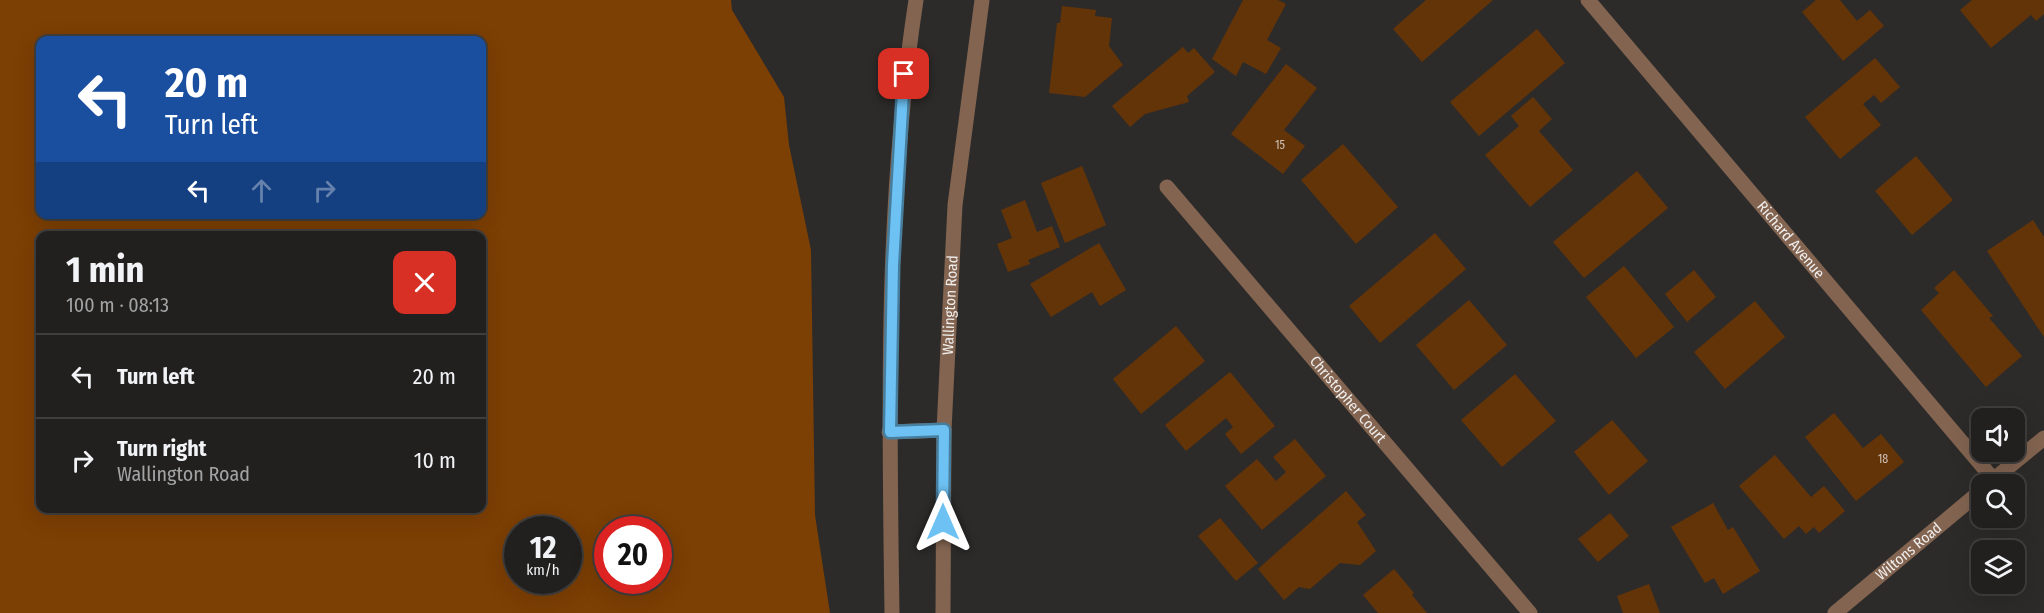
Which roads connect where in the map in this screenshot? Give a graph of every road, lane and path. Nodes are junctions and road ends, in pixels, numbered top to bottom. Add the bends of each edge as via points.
1 (916, 0) edge
2 (982, 0) edge
3 (1588, 0) edge
4 (1167, 187) dead end
5 (944, 430) junction
6 (890, 432) junction
7 (2044, 438) edge
8 (1984, 474) edge
9 (2001, 474) edge
10 (1971, 499) edge
11 (892, 613) edge
12 (943, 613) edge
13 (1530, 613) edge
14 (1835, 613) edge

1 - 6 street via 904,74 893,265
2 - 5 street, Wallington Road via 955,205
3 - 8 street, Richard Avenue
4 - 13 street, Christopher Court
5 - 6 street
5 - 12 street, Wallington Road
6 - 11 street
7 - 9 street
10 - 14 street, Wiltons Road

